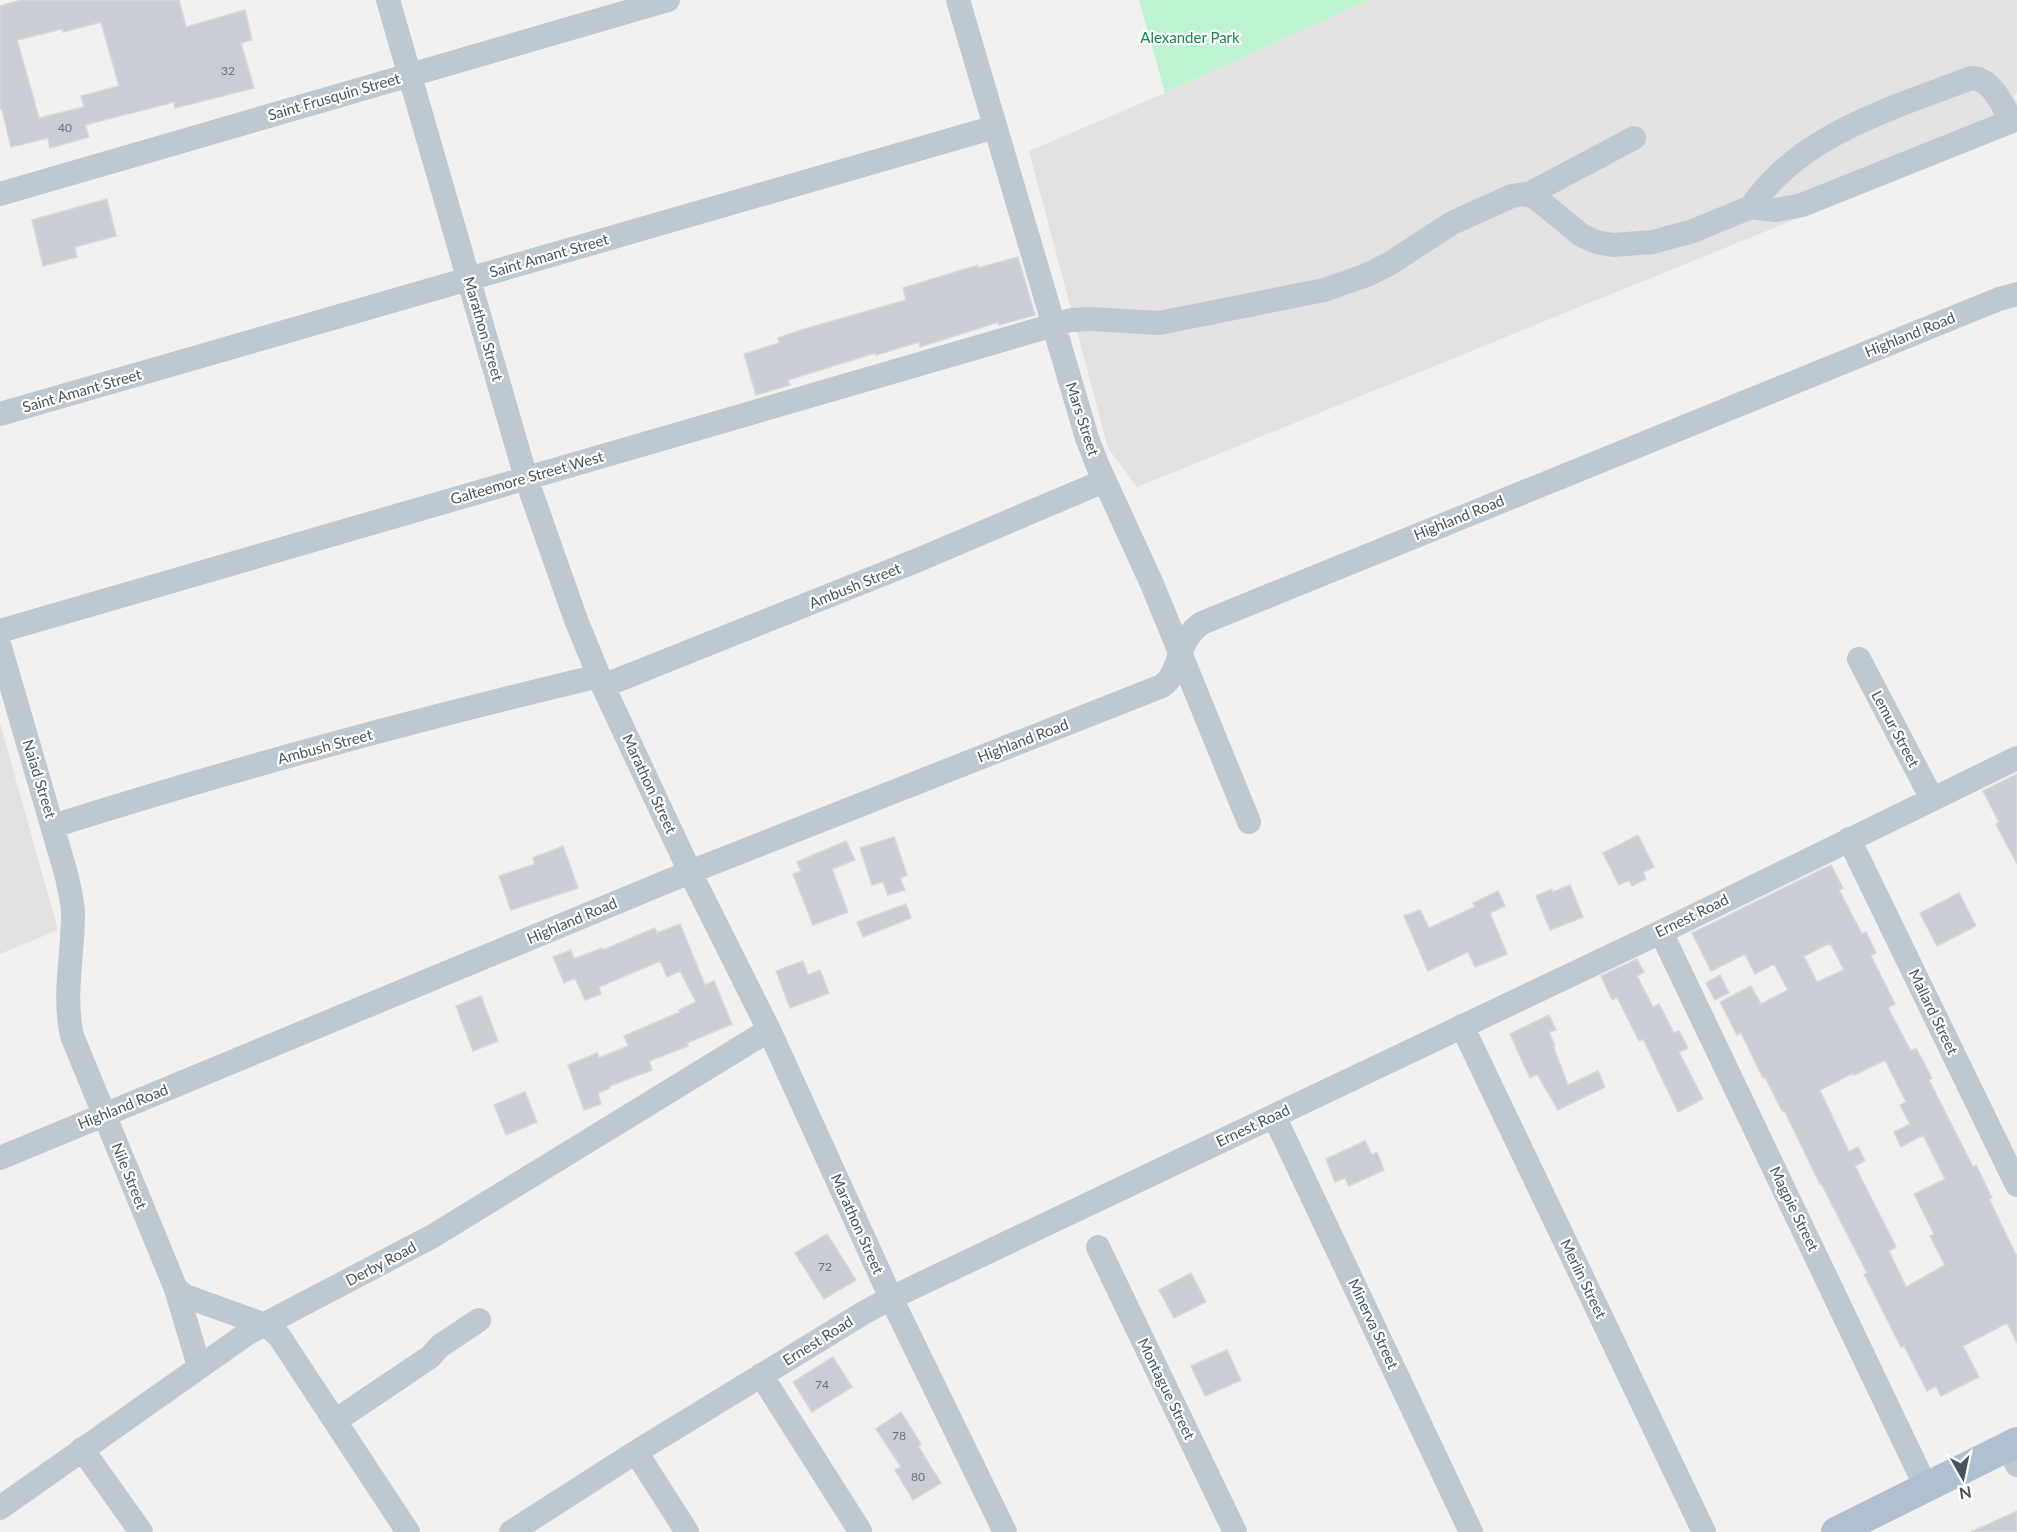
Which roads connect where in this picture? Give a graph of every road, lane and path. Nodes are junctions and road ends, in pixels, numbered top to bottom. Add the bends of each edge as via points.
1 (388, 0) edge
2 (668, 0) edge
3 (958, 0) edge
4 (409, 76) junction
5 (2014, 120) edge
6 (995, 127) junction
7 (1634, 138) dead end
8 (0, 194) edge
9 (1527, 195) junction
10 (1751, 207) junction
11 (468, 279) junction
12 (2017, 294) edge
13 (1053, 326) junction
14 (0, 414) edge
15 (526, 478) junction
16 (1104, 481) junction
17 (0, 631) edge
18 (0, 647) edge
19 (1180, 652) junction
20 (1859, 659) dead end
21 (601, 681) junction
22 (2017, 758) edge
23 (1932, 799) junction
24 (1249, 822) dead end
25 (53, 826) junction
26 (1849, 839) junction
27 (690, 872) junction
28 (73, 913) joint
29 (1661, 932) junction
30 (1462, 1026) junction
31 (770, 1030) junction
32 (104, 1115) junction
33 (1274, 1116) junction
34 (0, 1158) edge
35 (2017, 1185) edge
36 (1098, 1247) dead end
37 (176, 1290) junction
38 (891, 1298) junction
39 (479, 1320) dead end
40 (263, 1324) junction
41 (199, 1366) junction
42 (762, 1375) junction
43 (335, 1421) junction
44 (82, 1449) junction
45 (2014, 1451) edge
46 (636, 1452) junction
47 (1926, 1487) junction
48 (0, 1508) edge
49 (860, 1531) edge
50 (141, 1532) edge
51 (408, 1532) edge
52 (512, 1532) edge
53 (687, 1532) edge
54 (1005, 1532) edge
55 (1235, 1532) edge
56 (1471, 1532) edge
57 (1704, 1532) edge
58 (1838, 1532) edge

1 - 4 street, Marathon Street
2 - 4 street, Saint Frusquin Street
3 - 6 street, Mars Street
4 - 8 street, Saint Frusquin Street
4 - 11 street, Marathon Street
5 - 10 street via 1802,205 1776,210
5 - 10 street via 1987,83 1971,78 1828,138 1778,174
6 - 11 street, Saint Amant Street
6 - 13 street, Mars Street
7 - 9 street, Galteemore Street West
9 - 10 street via 1535,197 1581,235 1613,245 1663,240
9 - 13 street, Galteemore Street West via 1512,196 1452,223 1389,264 1346,284 1165,322 1091,319
11 - 14 street, Saint Amant Street
11 - 15 street, Marathon Street
12 - 19 street, Highland Road via 1219,615 1194,628
13 - 15 street, Galteemore Street West
13 - 16 street, Mars Street
15 - 17 street, Galteemore Street West
15 - 21 street, Marathon Street
16 - 19 street, Mars Street
16 - 21 street, Ambush Street via 918,561
18 - 25 street, Naiad Street
19 - 24 street, Mars Street
19 - 27 street, Highland Road via 1171,677 1162,686
20 - 23 street, Lemur Street
21 - 25 street, Ambush Street via 474,706 176,787
21 - 27 street, Marathon Street
22 - 23 street, Ernest Road
23 - 26 street, Ernest Road
25 - 28 street, Naiad Street
26 - 29 street, Ernest Road
26 - 35 street, Mallard Street
27 - 31 street, Marathon Street
27 - 32 street, Highland Road
28 - 32 street, Nile Street via 69,1022
29 - 30 street, Ernest Road
29 - 47 street, Magpie Street
30 - 33 street, Ernest Road
30 - 57 street, Merlin Street
31 - 38 street, Marathon Street
31 - 40 street, Derby Road via 433,1236
32 - 34 street, Highland Road
32 - 37 street, Nile Street
33 - 38 street, Ernest Road
33 - 56 street, Minerva Street
36 - 55 street, Montague Street
37 - 40 street
37 - 41 street, Nile Street
38 - 42 street, Ernest Road
38 - 54 street, Marathon Street
39 - 43 street
40 - 41 street, Derby Road
40 - 43 street via 279,1336
41 - 44 street, Derby Road
42 - 46 street, Ernest Road
42 - 49 street
43 - 51 street
44 - 48 street, Derby Road
44 - 50 street
45 - 47 main road
46 - 52 street, Ernest Road
46 - 53 street
47 - 58 main road

